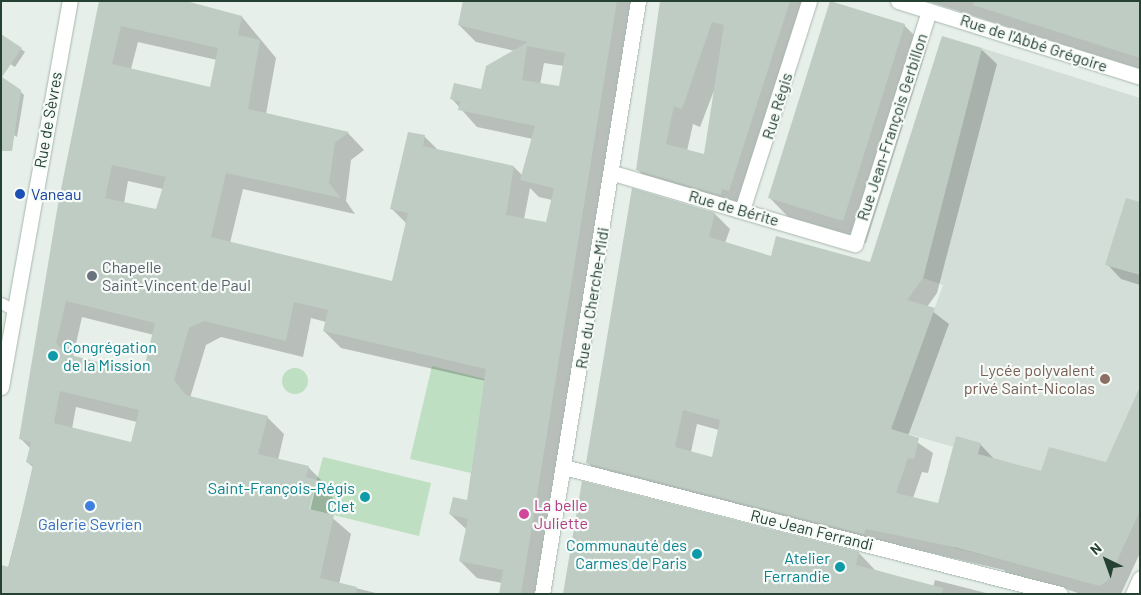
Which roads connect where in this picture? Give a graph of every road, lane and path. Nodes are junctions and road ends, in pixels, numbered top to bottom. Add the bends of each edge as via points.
1 (70, 1) edge
2 (638, 1) edge
3 (809, 1) edge
4 (898, 1) edge
5 (928, 11) junction
6 (1140, 77) edge
7 (613, 173) junction
8 (742, 210) junction
9 (855, 244) joint
10 (8, 307) edge
11 (1, 387) edge
12 (564, 467) junction
13 (1140, 578) edge
14 (542, 594) edge
15 (1060, 594) edge
16 (1133, 594) edge

1 - 10 street, Rue de Sèvres
2 - 7 street, Rue du Cherche-Midi
3 - 8 street, Rue Régis
4 - 5 street, Rue de l'Abbé Grégoire
5 - 6 street, Rue de l'Abbé Grégoire
5 - 9 street, Rue Jean-François Gerbillon
7 - 8 street, Rue de Bérite
7 - 12 street, Rue du Cherche-Midi
8 - 9 street, Rue de Bérite
10 - 11 street, Rue de Sèvres
12 - 14 street, Rue du Cherche-Midi
12 - 15 street, Rue Jean Ferrandi
13 - 16 street

